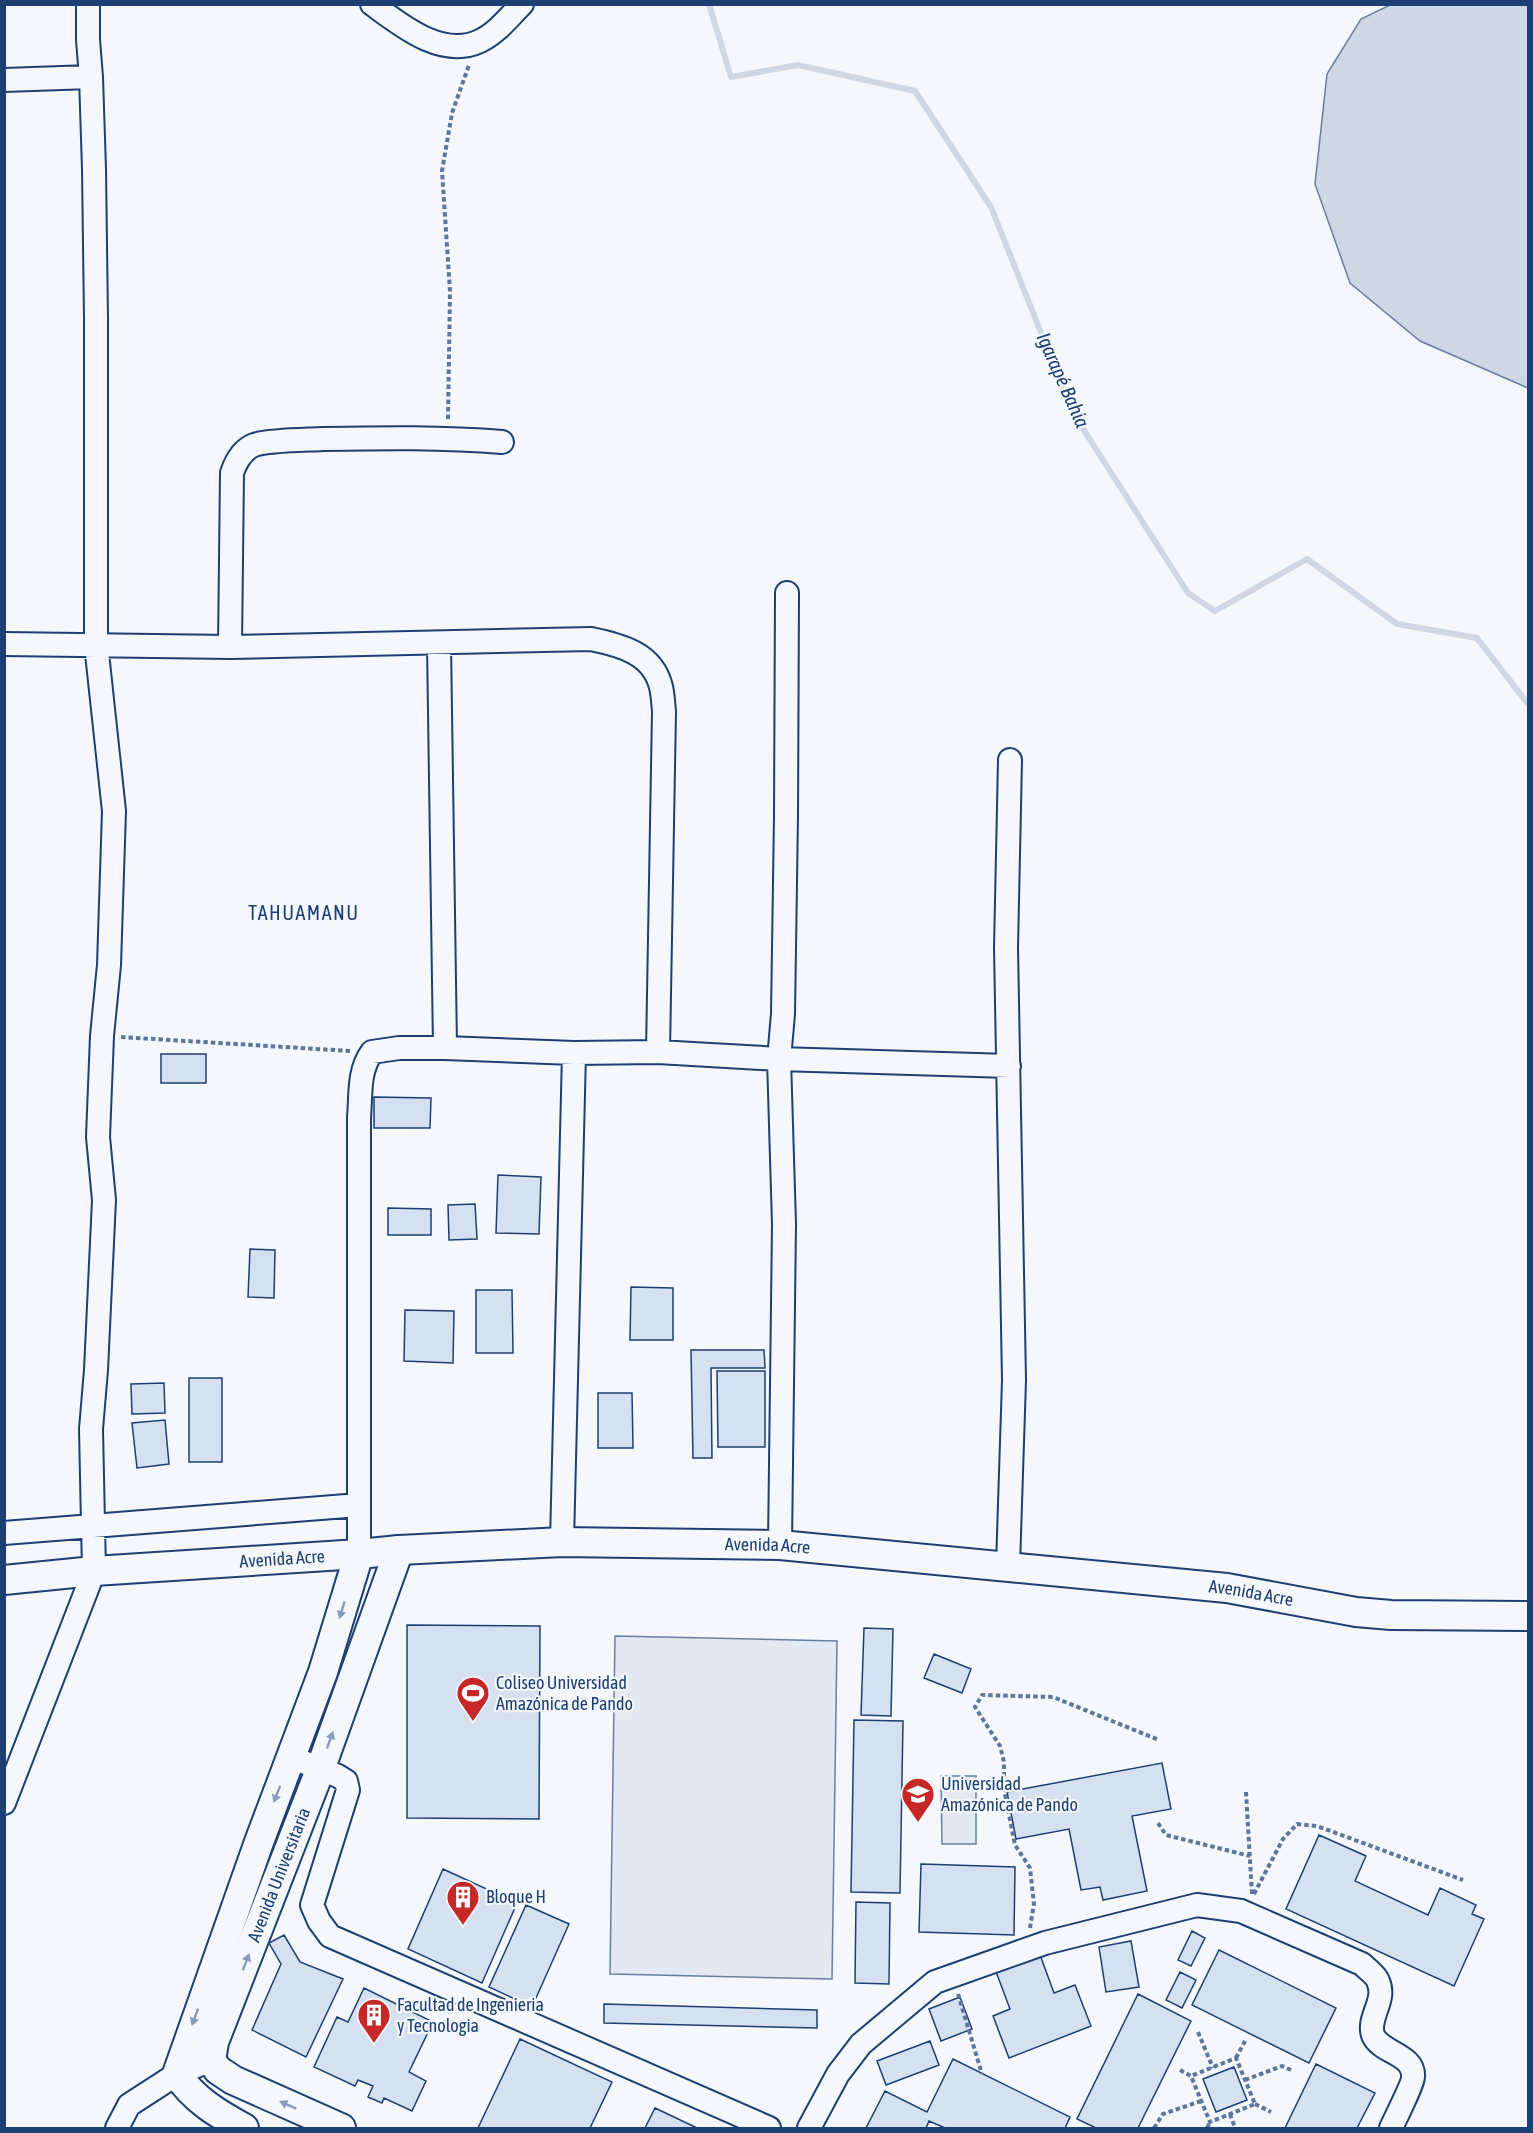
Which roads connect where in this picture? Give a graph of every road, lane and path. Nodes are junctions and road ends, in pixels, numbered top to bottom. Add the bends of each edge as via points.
1 (88, 4) edge
2 (372, 4) edge
3 (522, 4) edge
4 (479, 42) junction
5 (91, 77) junction
6 (4, 80) edge
7 (448, 438) junction
8 (502, 442) dead end
9 (787, 593) dead end
10 (4, 644) edge
11 (96, 644) junction
12 (439, 644) junction
13 (230, 647) junction
14 (1010, 760) dead end
15 (102, 1036) junction
16 (445, 1048) junction
17 (372, 1052) junction
18 (658, 1052) junction
19 (574, 1053) junction
20 (779, 1059) junction
21 (1009, 1066) junction
22 (359, 1505) junction
23 (93, 1526) junction
24 (4, 1533) edge
25 (562, 1542) junction
26 (780, 1545) junction
27 (399, 1550) junction
28 (359, 1554) junction
29 (1008, 1566) junction
30 (94, 1572) junction
31 (4, 1580) edge
32 (1528, 1616) edge
33 (1159, 1740) dead end
34 (291, 1757) junction
35 (320, 1770) junction
36 (1245, 1792) dead end
37 (4, 1803) edge
38 (1158, 1822) dead end
39 (1250, 1856) junction
40 (248, 1872) junction
41 (278, 1880) junction
42 (1463, 1880) dead end
43 (1026, 1949) junction
44 (952, 1976) junction
45 (1198, 2032) dead end
46 (1245, 2041) dead end
47 (1236, 2058) junction
48 (211, 2060) junction
49 (1213, 2068) junction
50 (1180, 2070) dead end
51 (1291, 2070) dead end
52 (177, 2074) junction
53 (982, 2074) dead end
54 (1191, 2076) junction
55 (1245, 2080) junction
56 (1201, 2101) junction
57 (1255, 2104) junction
58 (1271, 2112) dead end
59 (1230, 2114) junction
60 (1210, 2122) junction
61 (117, 2128) edge
62 (244, 2128) edge
63 (342, 2128) edge
64 (769, 2128) edge
65 (809, 2128) edge
66 (1154, 2128) edge
67 (1206, 2128) edge
68 (1235, 2128) edge
69 (1391, 2128) edge

1 - 5 street
2 - 4 street via 418,36 452,46
3 - 4 street via 496,31
4 - 7 path via 452,113 442,171 450,291
5 - 6 street
5 - 11 street
7 - 8 street
7 - 13 street via 298,440 255,445 243,452 232,473
9 - 20 street via 783,1014
10 - 11 street
11 - 13 street
11 - 15 street via 114,812 109,965
12 - 13 street
12 - 16 street
12 - 18 street via 591,639 635,652 656,675 661,687 664,731
14 - 21 street via 1006,948
15 - 17 path
15 - 23 street via 98,1137 104,1200 91,1430
16 - 17 street
16 - 19 street
17 - 22 street via 362,1076 359,1118
18 - 19 street
18 - 20 street
19 - 25 street
20 - 21 street
20 - 26 street via 784,1224
21 - 29 street via 1014,1380
22 - 23 street
22 - 28 street
23 - 24 street
23 - 30 street
25 - 26 main road, Avenida Acre
25 - 27 main road, Avenida Acre
26 - 29 main road, Avenida Acre
27 - 28 main road, Avenida Acre
35 -> 27 main road, Avenida Universitaria
28 - 30 main road, Avenida Acre
28 -> 34 main road, Avenida Universitaria via 323,1672
29 - 32 main road, Avenida Acre via 1227,1588 1391,1616
30 - 31 main road, Avenida Acre
30 - 37 street
33 - 43 path via 1053,1697 982,1695 975,1707 1000,1746 1015,1845 1030,1868 1034,1904
34 - 35 street
34 -> 40 main road, Avenida Universitaria
35 - 41 main road, Avenida Universitaria
35 - 64 street via 346,1781 348,1790 312,1905 330,1936
36 - 39 path
38 - 39 path via 1166,1835
39 - 42 path via 1252,1898 1283,1839 1298,1824 1317,1826
40 - 41 main road
40 -> 52 main road, Avenida Universitaria
48 -> 41 main road, Avenida Universitaria via 214,2042
43 - 44 street
43 - 69 street via 1197,1905 1241,1911 1362,1965 1378,1979 1381,1999 1372,2023 1373,2036 1403,2058 1413,2077
44 - 53 path
44 - 65 street via 936,1982 861,2044 838,2074
45 - 49 path
46 - 47 path
47 - 49 path
47 - 55 path
48 - 52 street
63 -> 48 main road via 233,2080
49 - 54 path
50 - 54 path
51 - 55 path via 1282,2066
52 - 61 street via 129,2105
52 - 62 main road via 186,2089
54 - 56 path
55 - 57 path
56 - 60 path
56 - 66 path via 1163,2114
57 - 58 path
57 - 59 path
59 - 60 path
59 - 68 path
60 - 67 path

